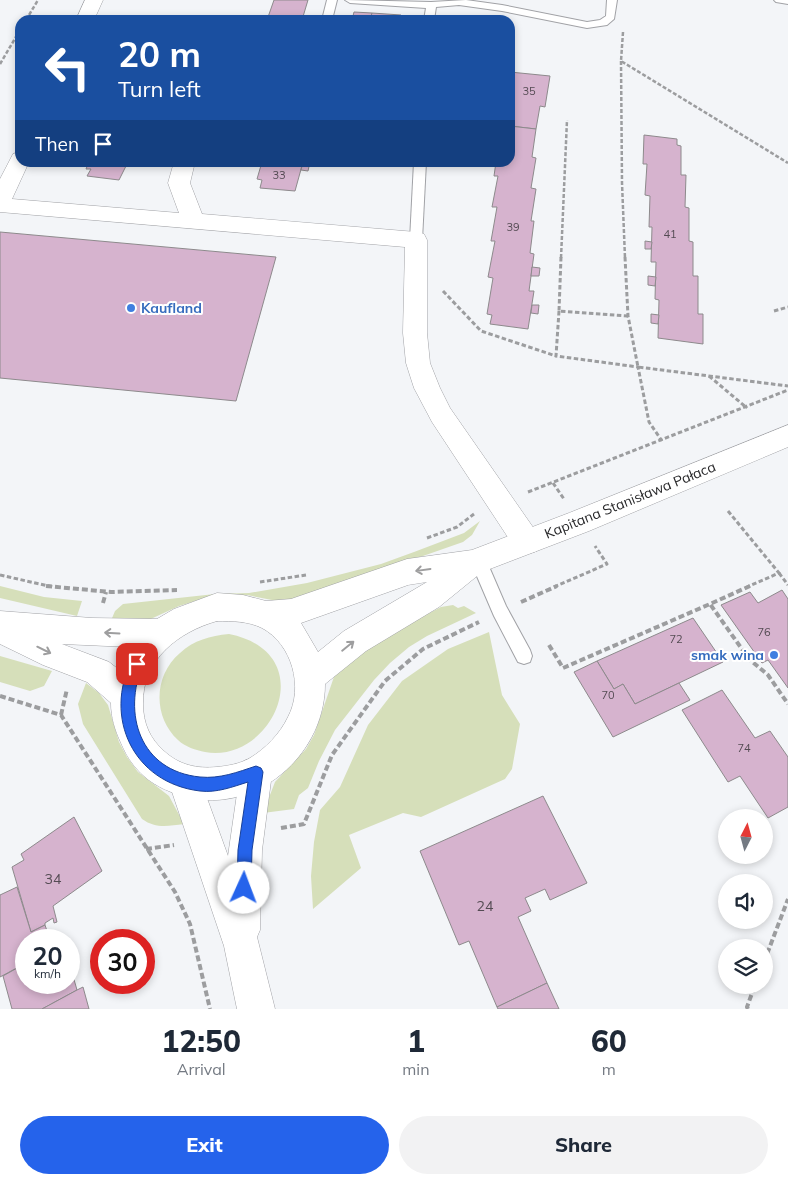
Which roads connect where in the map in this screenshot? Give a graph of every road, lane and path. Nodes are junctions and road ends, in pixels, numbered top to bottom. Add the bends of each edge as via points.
1 (38, 0) edge
2 (94, 0) edge
3 (332, 0) edge
4 (350, 0) edge
5 (612, 0) edge
6 (780, 0) edge
7 (788, 1) edge
8 (431, 5) junction
9 (29, 15) edge
10 (87, 15) edge
11 (328, 15) edge
12 (430, 15) edge
13 (623, 26) dead end
14 (15, 38) edge
15 (621, 61) junction
16 (0, 64) edge
17 (567, 120) dead end
18 (788, 163) edge
19 (16, 167) edge
20 (184, 167) edge
21 (420, 167) edge
22 (0, 204) edge
23 (193, 221) junction
24 (416, 240) junction
25 (415, 270) junction
26 (788, 307) edge
27 (774, 310) dead end
28 (559, 311) junction
29 (628, 316) junction
30 (556, 356) junction
31 (638, 366) junction
32 (709, 376) junction
33 (788, 386) edge
34 (788, 390) edge
35 (747, 408) junction
36 (788, 436) edge
37 (662, 441) junction
38 (501, 502) junction
39 (728, 512) dead end
40 (422, 540) dead end
41 (527, 542) junction
42 (475, 562) junction
43 (607, 564) dead end
44 (778, 573) junction
45 (311, 574) dead end
46 (0, 575) edge
47 (257, 582) dead end
48 (788, 585) edge
49 (182, 589) dead end
50 (710, 604) junction
51 (500, 612) junction
52 (264, 615) junction
53 (0, 625) edge
54 (0, 629) edge
55 (161, 633) junction
56 (549, 645) dead end
57 (524, 656) dead end
58 (310, 677) junction
59 (67, 689) dead end
60 (0, 696) edge
61 (127, 696) junction
62 (788, 704) edge
63 (61, 715) junction
64 (256, 772) junction
65 (184, 780) junction
66 (304, 824) dead end
67 (788, 899) edge
68 (773, 939) edge
69 (242, 946) junction
70 (751, 994) edge
71 (210, 1009) edge
72 (256, 1009) edge
73 (748, 1009) edge

1 - 9 path
2 - 10 street
3 - 11 lane
4 - 8 lane
5 - 8 lane via 611,17 603,23 587,25 476,4
6 - 7 lane
8 - 12 lane
13 - 15 path
14 - 16 path
15 - 18 path
15 - 29 path
17 - 28 path
19 - 22 street
20 - 23 street via 179,183
21 - 24 lane
22 - 23 street
23 - 24 street
24 - 25 street
25 - 30 path via 436,284 481,331
25 - 38 street via 418,363 427,388
26 - 27 path
28 - 29 path
28 - 30 path
29 - 31 path
30 - 31 path
31 - 32 path
31 - 37 path via 649,422
32 - 33 path
32 - 35 path
34 - 35 path
35 - 37 path
36 - 41 street, Kapitana Stanisława Pałaca
37 - 38 path
38 - 40 path via 480,509 457,527
38 - 41 street
39 - 44 path
41 - 42 street, Kapitana Stanisława Pałaca
42 - 51 lane
42 -> 52 street, Kapitana Stanisława Pałaca via 407,572 292,613
58 -> 42 street, Kapitana Stanisława Pałaca via 355,641 429,598
43 - 51 path
44 - 48 path
44 - 50 path
45 - 47 path
46 - 49 path via 46,587 98,591
50 - 56 path via 563,668
50 - 62 path via 749,659 768,675
51 - 57 lane
51 - 66 path via 423,649 385,681 332,755
52 - 55 street via 238,608 217,607 195,612
52 - 58 street via 292,634 303,652
55 -> 53 street
54 -> 61 street via 98,672
55 - 61 street via 142,654 132,674
58 - 64 street via 311,693 306,715 296,736 282,753
59 - 63 path
60 - 63 path
61 - 65 street via 134,740 145,757 161,770
63 - 71 path via 175,892 190,924
64 - 65 street via 222,783 200,784
64 - 69 street via 245,850
65 - 69 street
67 - 68 path
69 - 72 street
70 - 73 path

